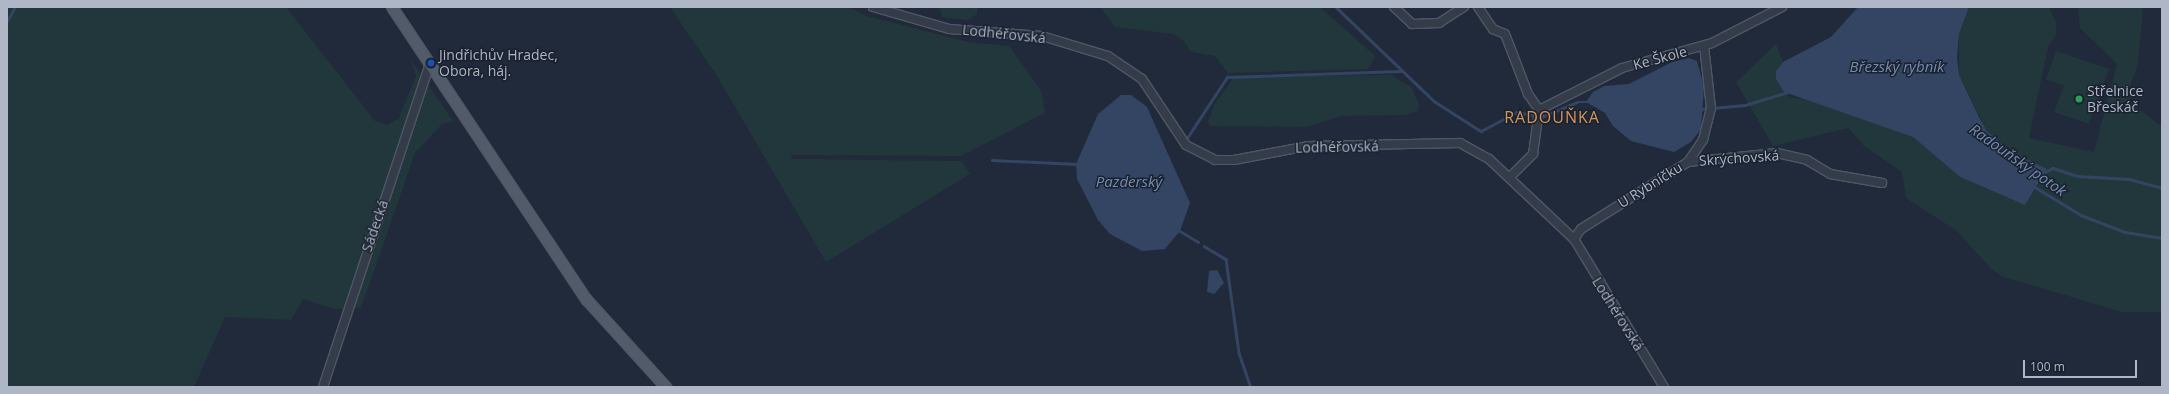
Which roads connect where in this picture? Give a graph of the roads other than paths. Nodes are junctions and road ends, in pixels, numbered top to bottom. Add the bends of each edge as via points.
1 (392, 7) edge
2 (873, 7) edge
3 (1394, 7) edge
4 (1464, 7) edge
5 (1478, 7) edge
6 (1782, 7) edge
7 (1704, 46) junction
8 (429, 66) junction
9 (1539, 110) junction
10 (1688, 162) junction
11 (1510, 177) junction
12 (1882, 183) dead end
13 (1574, 239) junction
14 (323, 387) edge
15 (666, 387) edge
16 (1664, 387) edge

1 - 8 main road
2 - 11 street, Lodhéřovská via 949,29 1042,36 1108,56 1142,79 1186,145 1215,160 1234,160 1308,146 1460,143 1489,158
3 - 4 street via 1399,16 1412,24 1439,23
5 - 9 street via 1493,29 1505,34 1528,94
6 - 7 street, Ke Škole
7 - 9 street, Ke Škole via 1622,68
7 - 10 street, U Rybníčku via 1711,108 1703,140
8 - 14 street, Sádecká
8 - 15 main road via 587,300
9 - 11 street via 1533,154
10 - 12 street, Skrýchovská via 1777,153 1807,160 1836,176
10 - 13 street, U Rybníčku via 1581,229
11 - 13 street, Lodhéřovská
13 - 16 street, Lodhéřovská

